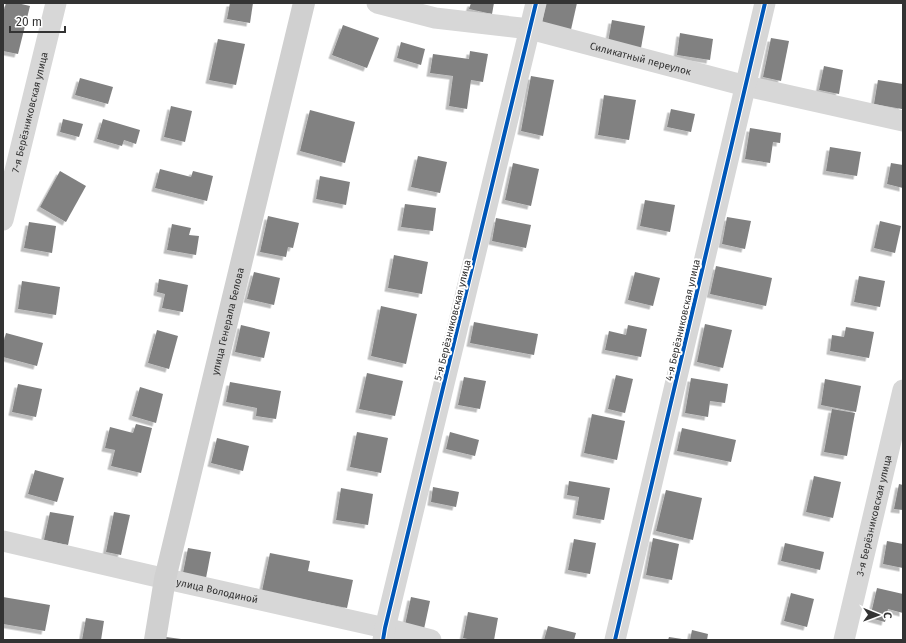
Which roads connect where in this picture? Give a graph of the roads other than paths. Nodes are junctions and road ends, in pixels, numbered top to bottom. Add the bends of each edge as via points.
1 (56, 3) edge
2 (304, 3) edge
3 (377, 3) edge
4 (536, 3) edge
5 (765, 3) edge
6 (530, 29) junction
7 (746, 86) junction
8 (903, 121) edge
9 (3, 220) edge
10 (903, 390) edge
11 (3, 541) edge
12 (165, 578) junction
13 (384, 634) edge
14 (155, 640) edge
15 (431, 640) edge
16 (615, 640) edge
17 (844, 640) edge

1 - 9 street, 7-я Берёзниковская улица
2 - 12 main road, улица Генерала Белова
3 - 6 street, Силикатный переулок via 435,18
4 - 6 street, 5-я Берёзниковская улица
5 - 7 street, 4-я Берёзниковская улица
6 - 7 street, Силикатный переулок
6 - 13 street, 5-я Берёзниковская улица
7 - 8 street, Силикатный переулок
7 - 16 street, 4-я Берёзниковская улица
10 - 17 street, 3-я Берёзниковская улица
11 - 12 street, улица Володиной
12 - 13 street, улица Володиной
12 - 14 main road, улица Генерала Белова
13 - 15 street, улица Володиной

